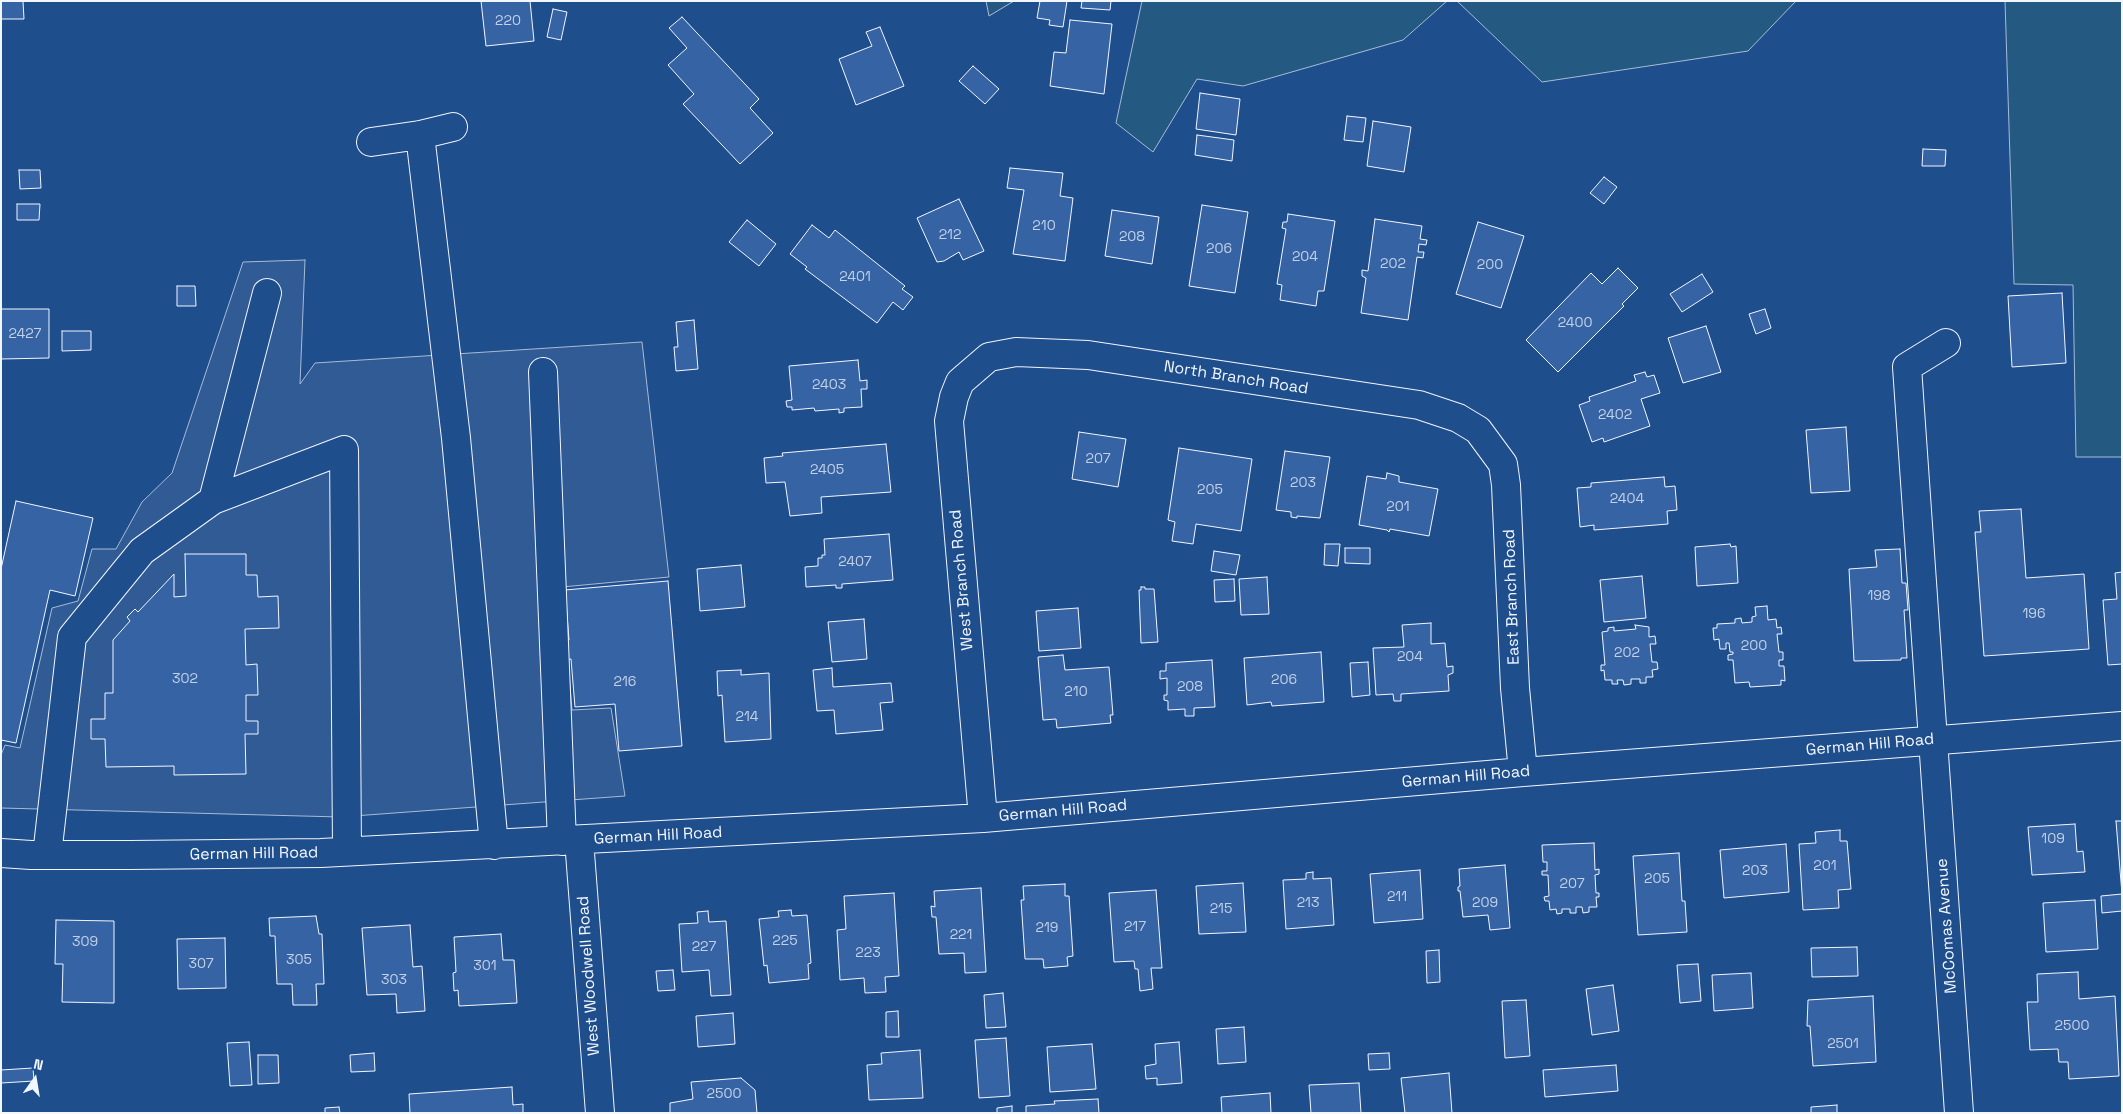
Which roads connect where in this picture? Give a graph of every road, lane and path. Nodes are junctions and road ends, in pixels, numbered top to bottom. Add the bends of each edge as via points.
1 (453, 127) dead end
2 (420, 135) junction
3 (371, 142) dead end
4 (267, 293) dead end
5 (1946, 343) dead end
6 (989, 357) joint
7 (543, 372) dead end
8 (1478, 430) joint
9 (213, 500) junction
10 (2122, 726) edge
11 (1934, 739) junction
12 (1523, 772) junction
13 (983, 818) junction
14 (570, 841) junction
15 (494, 845) junction
16 (347, 852) junction
17 (1, 853) edge
18 (47, 855) junction
19 (600, 1113) edge
20 (1959, 1113) edge

1 - 2 street
2 - 3 street
2 - 15 street via 456,438
4 - 9 street
5 - 11 street, McComas Avenue via 1907,367
6 - 8 street, North Branch Road via 1016,352 1088,355 1419,405 1458,418
6 - 13 street, West Branch Road via 960,382 949,421
7 - 14 street, West Woodwell Road
8 - 12 street, East Branch Road via 1502,464 1506,485 1515,688
9 - 16 street via 344,450
9 - 18 street via 142,551 72,638
10 - 11 street, German Hill Road
11 - 12 street, German Hill Road
11 - 20 street, McComas Avenue
12 - 13 street, German Hill Road
13 - 14 street, German Hill Road
14 - 15 street, German Hill Road
14 - 19 street, West Woodwell Road
15 - 16 street, German Hill Road
16 - 18 street, German Hill Road
17 - 18 street, German Hill Road

